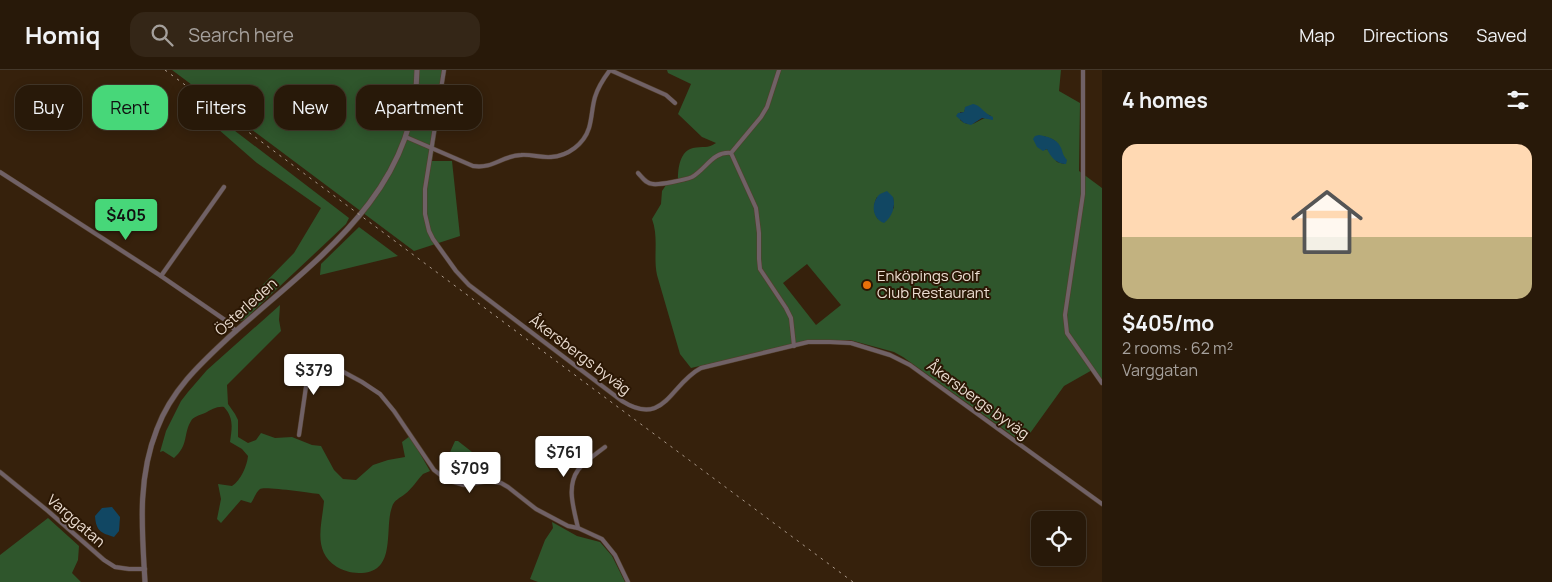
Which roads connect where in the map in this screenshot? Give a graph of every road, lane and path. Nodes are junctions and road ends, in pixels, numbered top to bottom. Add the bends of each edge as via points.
1 (417, 70) edge
2 (444, 70) edge
3 (610, 70) edge
4 (779, 70) edge
5 (1083, 70) edge
6 (676, 103) dead end
7 (406, 137) junction
8 (432, 149) junction
9 (731, 153) junction
10 (0, 172) edge
11 (638, 173) dead end
12 (224, 187) dead end
13 (161, 276) junction
14 (236, 331) junction
15 (794, 346) junction
16 (1102, 383) edge
17 (299, 434) dead end
18 (605, 447) dead end
19 (0, 472) edge
20 (1102, 504) edge
21 (578, 528) junction
22 (144, 569) junction
23 (145, 582) edge
24 (628, 582) edge

1 - 7 street, Österleden via 416,93
2 - 8 street, Åkersbergs byväg
3 - 6 street via 666,95
3 - 8 street via 597,93 585,135 576,147 564,154 550,158 519,154 481,167
4 - 9 street via 764,112
5 - 16 street via 1083,194 1065,315 1067,333
7 - 8 street
7 - 14 street, Österleden via 383,183 351,226
8 - 15 street, Åkersbergs byväg via 425,189 427,222 433,239 462,279 630,406 643,410 660,406 700,368
9 - 11 street via 717,155 686,179 653,185
9 - 15 street via 756,208 760,269 792,318
10 - 13 street
12 - 13 street
13 - 14 street
14 - 22 street, Österleden via 188,378 170,402 157,429 143,480
15 - 20 street, Åkersbergs byväg via 808,342 847,342 901,360
17 - 21 street via 308,373 310,370 338,369 388,401 440,476 456,484 489,481 508,486 536,509
18 - 21 street via 579,469 573,481 573,508
19 - 22 street, Varggatan via 104,560 115,567
21 - 24 street via 602,539 609,546
22 - 23 street, Österleden

